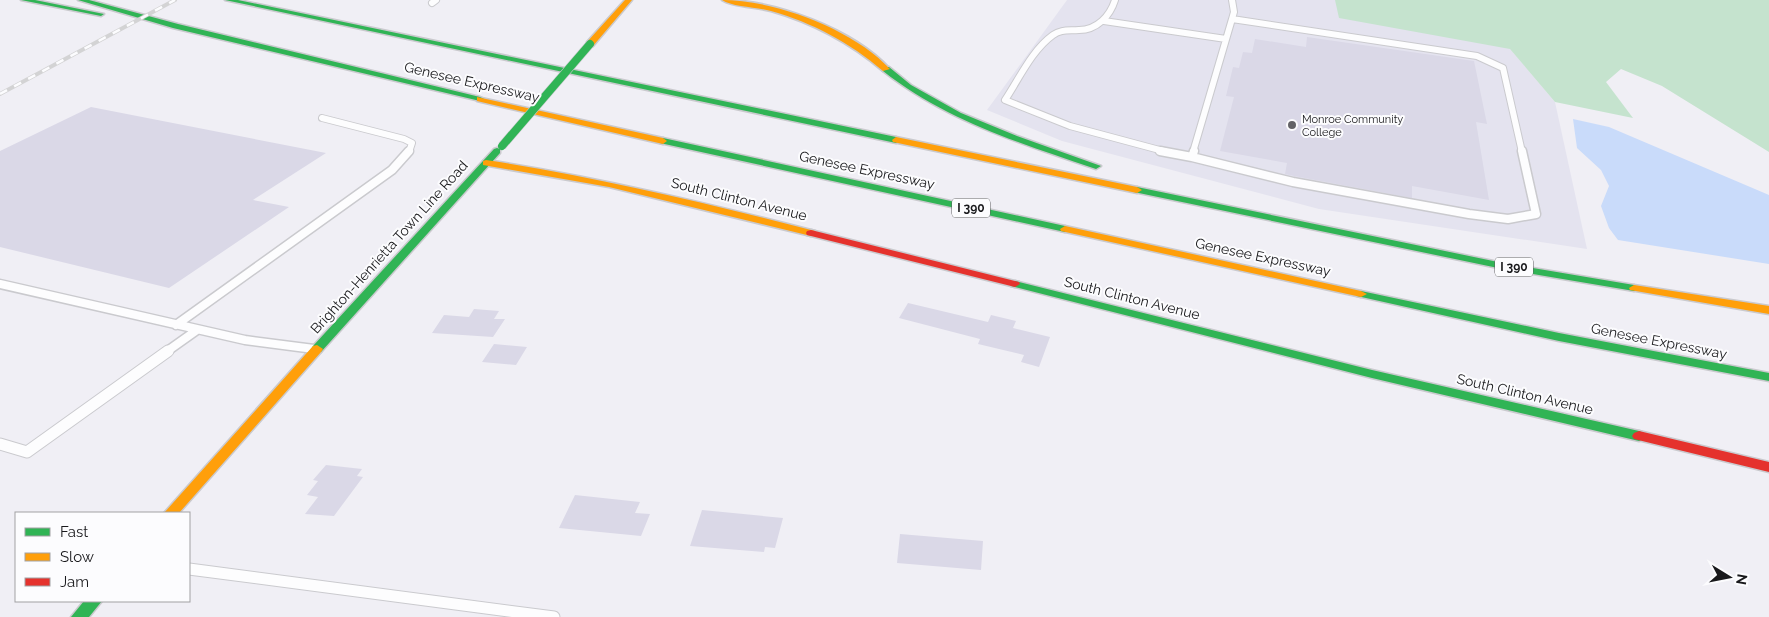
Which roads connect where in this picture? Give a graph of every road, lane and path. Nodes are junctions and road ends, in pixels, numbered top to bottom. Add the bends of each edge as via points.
1 (24, 0) edge
2 (80, 0) edge
3 (228, 0) edge
4 (629, 0) edge
5 (725, 0) edge
6 (1115, 0) edge
7 (1232, 0) edge
8 (1232, 19) junction
9 (1104, 21) junction
10 (176, 26) junction
11 (1226, 39) junction
12 (322, 118) dead end
13 (1192, 157) junction
14 (486, 163) junction
15 (1111, 170) dead end
16 (1129, 176) dead end
17 (1277, 218) junction
18 (0, 284) edge
19 (1769, 310) edge
20 (176, 325) junction
21 (197, 330) junction
22 (317, 349) junction
23 (1769, 377) edge
24 (0, 444) edge
25 (1769, 467) edge
26 (172, 512) edge
27 (190, 569) edge
28 (93, 602) edge
29 (80, 617) edge
30 (554, 617) edge

1 - 10 main road
2 - 10 main road, Genesee Expressway / I 390
3 - 17 main road, Genesee Expressway / I 390
4 - 14 main road, Brighton-Henrietta Town Line Road, bridge
5 - 15 main road via 789,12 812,20 861,48 900,81 931,99 994,130
6 - 9 lane via 1112,12
7 - 8 lane
8 - 11 lane
8 - 13 lane via 1477,56 1503,68 1536,214 1508,219 1469,214 1293,182
9 - 11 lane
9 - 13 lane via 1086,30 1060,31 1046,40 1006,100 1070,126
10 - 23 main road, Genesee Expressway / I 390 via 523,110 1559,338
11 - 13 lane
12 - 20 lane via 404,138 412,143 411,150 392,170
14 - 22 main road, Brighton-Henrietta Town Line Road
14 - 25 main road, South Clinton Avenue via 550,172 700,205 1362,371
16 - 17 main road
17 - 19 main road, Genesee Expressway / I 390 via 1498,265
18 - 20 lane
20 - 21 lane
21 - 22 lane
21 - 24 lane via 27,452
22 - 26 main road, Brighton-Henrietta Town Line Road
27 - 30 lane
28 - 29 main road

